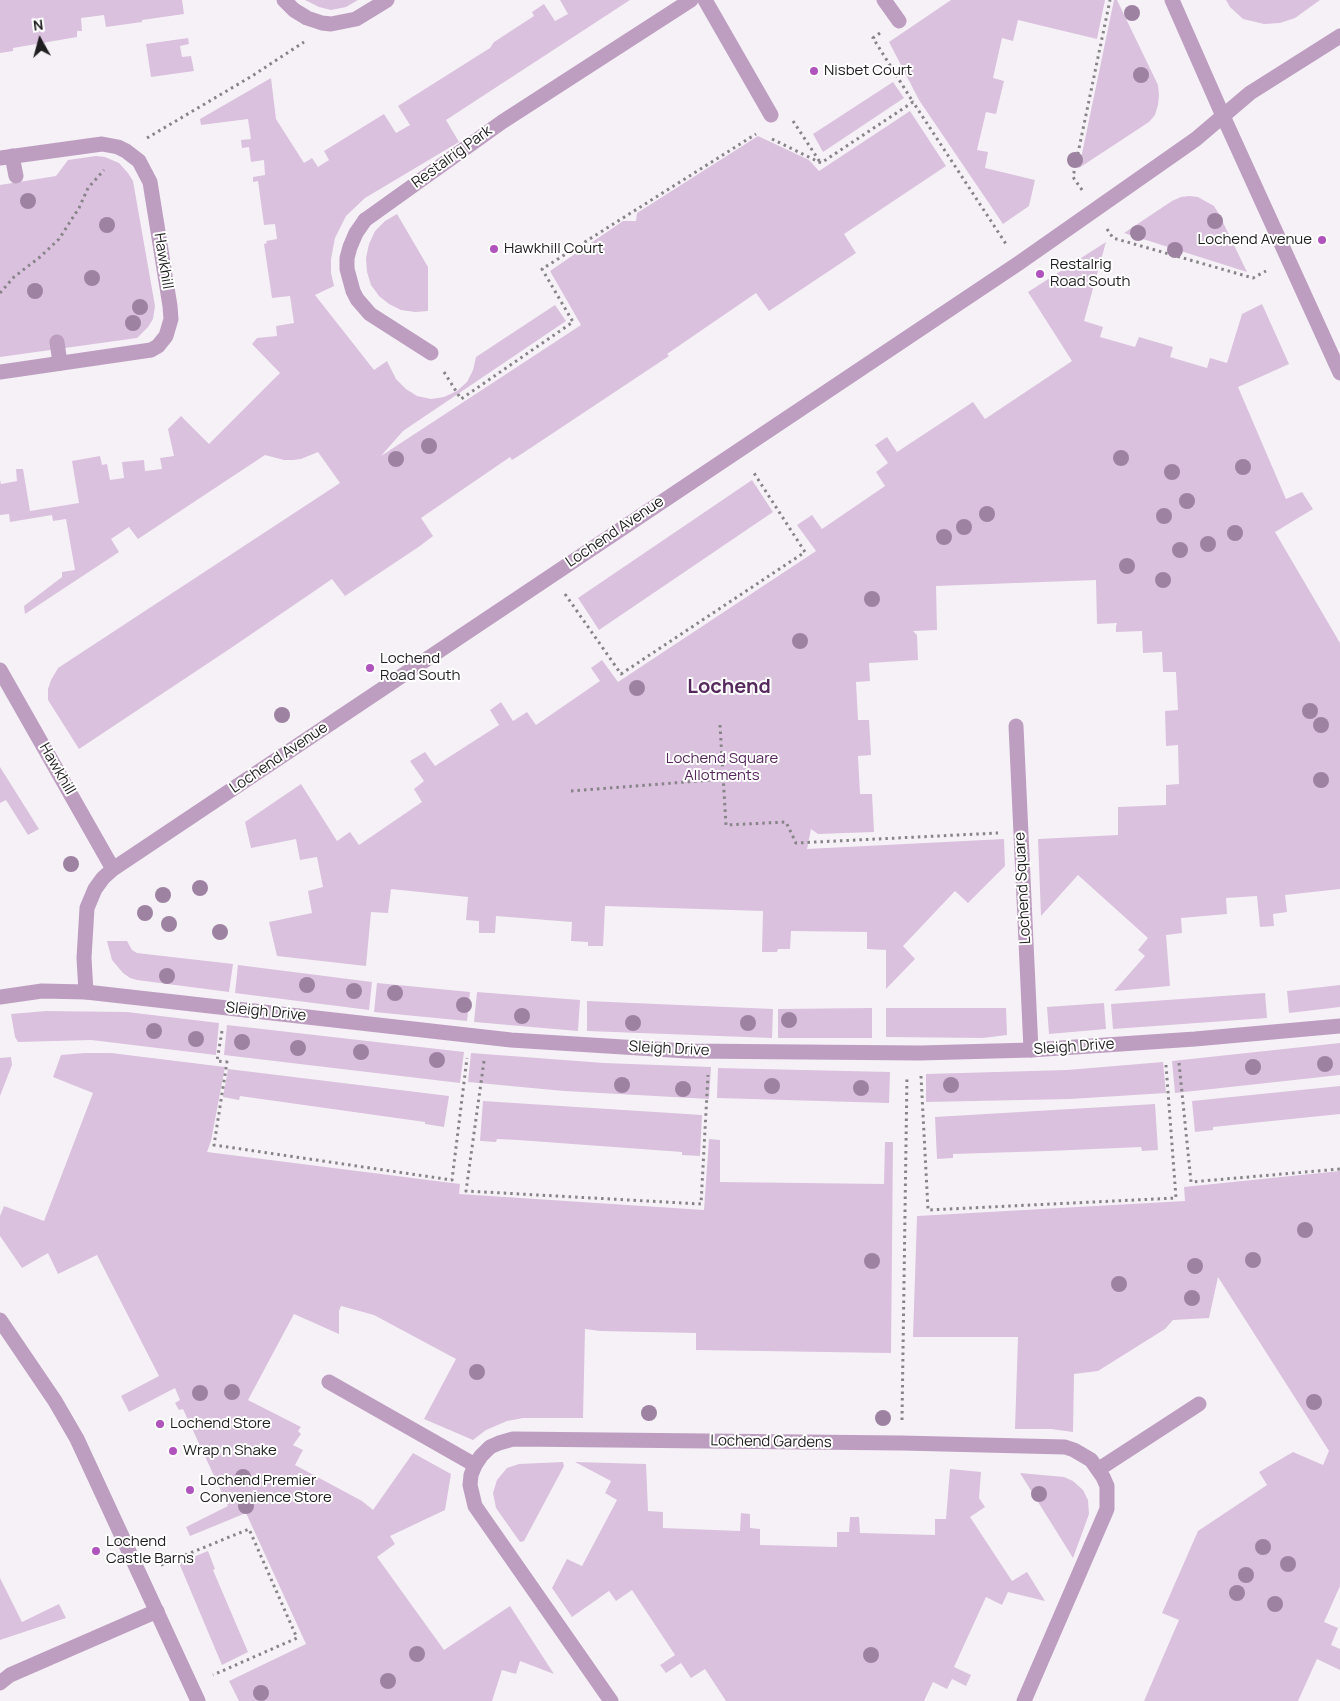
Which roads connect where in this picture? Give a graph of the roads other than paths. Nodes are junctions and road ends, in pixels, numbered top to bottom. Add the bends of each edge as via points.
1 (284, 0) edge
2 (387, 0) edge
3 (690, 0) edge
4 (705, 0) edge
5 (884, 0) edge
6 (1172, 0) edge
7 (898, 21) road end
8 (1340, 36) edge
9 (771, 115) dead end
10 (1223, 116) junction
11 (6, 157) edge
12 (16, 176) dead end
13 (57, 342) dead end
14 (431, 353) road end
15 (60, 364) junction
16 (0, 372) edge
17 (1340, 373) edge
18 (0, 670) edge
19 (1016, 726) dead end
20 (113, 869) junction
21 (86, 992) junction
22 (0, 997) edge
23 (1340, 1026) edge
24 (1031, 1050) junction
25 (0, 1320) edge
26 (329, 1382) dead end
27 (1199, 1404) dead end
28 (475, 1465) junction
29 (1099, 1469) junction
30 (157, 1611) junction
31 (0, 1683) edge
32 (198, 1701) edge
33 (612, 1701) edge
34 (1024, 1701) edge

1 - 2 street via 307,18 331,24 356,19
3 - 14 street, Restalrig Park via 502,122 365,220 356,233 347,258 353,291 370,314
4 - 9 street
5 - 7 street
6 - 10 street
8 - 10 street, Lochend Avenue via 1250,92
10 - 17 street
10 - 20 street, Lochend Avenue via 1196,139 1019,263
11 - 12 street
11 - 15 street, Hawkhill via 109,144 126,151 138,161 150,182 170,306 168,332 151,350
13 - 15 street
15 - 16 street, Hawkhill
18 - 20 street, Hawkhill
19 - 24 street, Lochend Square
20 - 21 street, Lochend Avenue via 103,878 87,908
21 - 22 street, Sleigh Drive via 42,991
21 - 24 street, Sleigh Drive via 487,1038 709,1052
23 - 24 street, Sleigh Drive
25 - 30 street via 78,1439
26 - 28 street
27 - 29 street
28 - 29 street, Lochend Gardens via 490,1447 513,1439 1065,1447 1084,1455
28 - 33 street via 470,1485 475,1506
29 - 34 street via 1106,1486 1107,1509
30 - 31 street via 10,1675
30 - 32 street

